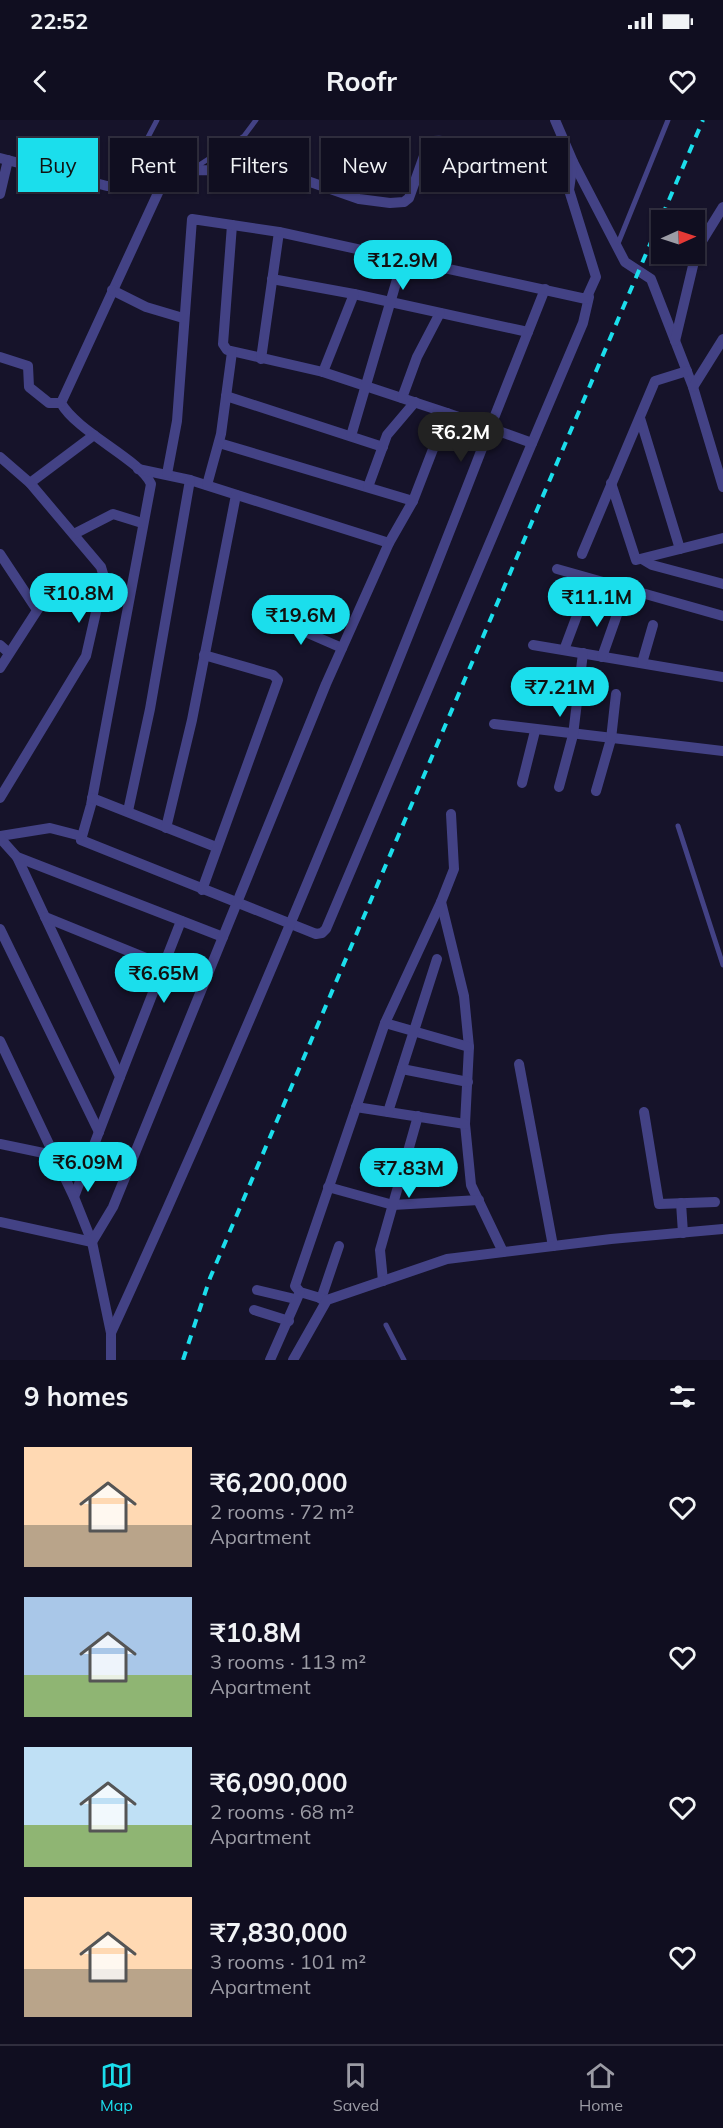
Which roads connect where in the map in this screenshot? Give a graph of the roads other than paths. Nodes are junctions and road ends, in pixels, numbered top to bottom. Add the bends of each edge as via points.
1 (157, 120) edge
2 (256, 120) edge
3 (555, 120) edge
4 (668, 120) edge
5 (148, 138) edge
6 (4, 159) edge
7 (573, 162) junction
8 (197, 167) edge
9 (197, 170) edge
10 (110, 186) edge
11 (569, 190) junction
12 (158, 192) edge
13 (0, 194) edge
14 (723, 207) edge
15 (232, 225) junction
16 (711, 228) junction
17 (723, 228) edge
18 (279, 232) junction
19 (617, 246) junction
20 (403, 259) junction
21 (272, 279) junction
22 (544, 289) junction
23 (112, 290) junction
24 (354, 294) junction
25 (589, 297) junction
26 (391, 303) junction
27 (440, 313) junction
28 (183, 318) junction
29 (528, 332) junction
30 (723, 339) edge
31 (675, 341) junction
32 (232, 352) junction
33 (0, 357) edge
34 (261, 359) junction
35 (687, 371) junction
36 (322, 372) junction
37 (368, 385) junction
38 (693, 387) junction
39 (226, 396) junction
40 (402, 398) junction
41 (61, 402) junction
42 (415, 402) junction
43 (447, 413) junction
44 (640, 418) junction
45 (490, 428) junction
46 (94, 435) junction
47 (351, 436) junction
48 (219, 443) junction
49 (532, 443) junction
50 (383, 447) junction
51 (0, 457) edge
52 (138, 469) junction
53 (167, 474) junction
54 (190, 480) junction
55 (30, 483) junction
56 (611, 483) junction
57 (207, 485) junction
58 (368, 487) junction
59 (723, 487) edge
60 (236, 495) junction
61 (413, 501) junction
62 (142, 523) junction
63 (74, 534) junction
64 (723, 538) edge
65 (389, 543) junction
66 (680, 549) junction
67 (0, 554) edge
68 (582, 554) dead end
69 (642, 559) junction
70 (557, 569) dead end
71 (58, 578) dead end
72 (723, 584) edge
73 (582, 602) dead end
74 (619, 609) dead end
75 (37, 610) junction
76 (723, 616) edge
77 (271, 617) dead end
78 (653, 625) dead end
79 (0, 645) edge
80 (533, 645) dead end
81 (342, 648) junction
82 (564, 650) junction
83 (9, 653) junction
84 (583, 654) junction
85 (204, 655) junction
86 (603, 657) junction
87 (642, 663) junction
88 (0, 668) edge
89 (723, 677) edge
90 (616, 694) dead end
91 (494, 724) dead end
92 (535, 731) junction
93 (573, 735) junction
94 (611, 739) junction
95 (723, 751) edge
96 (522, 783) dead end
97 (560, 787) dead end
98 (596, 791) dead end
99 (0, 798) edge
100 (92, 798) junction
101 (128, 811) junction
102 (451, 814) dead end
103 (678, 826) dead end
104 (166, 828) junction
105 (81, 836) junction
106 (0, 837) edge
107 (216, 847) junction
108 (17, 857) junction
109 (202, 890) junction
110 (441, 902) junction
111 (237, 904) junction
112 (45, 917) junction
113 (181, 921) junction
114 (288, 924) junction
115 (0, 929) edge
116 (223, 937) junction
117 (437, 959) dead end
118 (164, 965) junction
119 (723, 965) edge
120 (384, 1023) junction
121 (414, 1031) junction
122 (0, 1041) edge
123 (469, 1047) junction
124 (519, 1064) dead end
125 (0, 1066) edge
126 (13, 1069) junction
127 (402, 1069) junction
128 (120, 1077) junction
129 (468, 1082) junction
130 (356, 1107) junction
131 (388, 1112) junction
132 (644, 1112) dead end
133 (418, 1116) junction
134 (465, 1124) junction
135 (99, 1132) junction
136 (0, 1143) edge
137 (53, 1155) junction
138 (328, 1187) junction
139 (74, 1197) junction
140 (479, 1200) junction
141 (715, 1202) dead end
142 (681, 1203) junction
143 (393, 1205) junction
144 (0, 1222) edge
145 (723, 1229) edge
146 (683, 1233) junction
147 (92, 1242) junction
148 (339, 1246) dead end
149 (553, 1246) junction
150 (503, 1252) junction
151 (383, 1281) junction
152 (257, 1290) dead end
153 (298, 1295) junction
154 (324, 1300) junction
155 (254, 1310) dead end
156 (289, 1321) junction
157 (386, 1325) dead end
158 (111, 1334) junction
159 (111, 1360) edge
160 (270, 1360) edge
161 (293, 1360) edge
162 (404, 1360) edge

1 - 5 lane
2 - 8 lane via 244,136
3 - 7 street
4 - 19 lane
6 - 10 street
6 - 13 street
7 - 11 street
7 - 19 street
9 - 11 street via 293,176 353,198 404,202 411,194 429,142 453,142 476,148
11 - 25 street via 596,277
12 - 23 street
14 - 16 street
15 - 18 street
15 - 28 street via 192,219
15 - 32 street via 223,344
16 - 17 street
16 - 31 street via 695,255
18 - 20 street
18 - 21 street
19 - 31 street via 626,264 651,279
20 - 22 street
20 - 26 street
21 - 24 street
21 - 34 street
22 - 25 street via 583,300
22 - 29 street
23 - 28 street via 146,307
23 - 41 street
24 - 26 street
24 - 36 street
25 - 49 street via 583,323
26 - 27 street
26 - 37 street
27 - 29 street
27 - 40 street via 417,357
28 - 53 street via 177,421
29 - 45 street
30 - 38 street
31 - 35 street
32 - 34 street
32 - 39 street
33 - 41 street via 28,366 29,387 49,403
34 - 36 street
35 - 38 street
35 - 44 street via 655,381
36 - 37 street
37 - 40 street
37 - 47 street
38 - 59 street
39 - 47 street
39 - 48 street
40 - 42 street
41 - 46 street
42 - 43 street
42 - 50 street via 400,417
43 - 45 street
43 - 61 street
44 - 56 street
44 - 66 street
45 - 49 street
45 - 114 street via 413,626
46 - 52 street
46 - 55 street
47 - 50 street
48 - 57 street
48 - 58 street
49 - 114 street via 326,929 316,934
50 - 58 street
51 - 55 street
52 - 53 street
52 - 62 street via 151,484
53 - 54 street
54 - 57 street
54 - 101 street
55 - 63 street
56 - 68 street
56 - 69 street via 634,559
57 - 60 street
58 - 61 street
60 - 65 street
60 - 85 street
61 - 65 street
62 - 63 street via 113,514
62 - 100 street
63 - 99 street via 104,572 86,656
64 - 66 street
65 - 81 street
66 - 69 street
67 - 75 street
69 - 72 street
70 - 76 street
71 - 75 street
73 - 82 street
74 - 86 street
75 - 83 street
77 - 81 street
78 - 87 street
79 - 83 street
80 - 82 street
81 - 111 street
82 - 84 street
83 - 88 street
84 - 86 street
84 - 93 street
85 - 104 street
85 - 107 street via 273,675 278,680
86 - 87 street
87 - 89 street
90 - 94 street
91 - 92 street
92 - 93 street
92 - 96 street
93 - 94 street
93 - 97 street
94 - 95 street
94 - 98 street
100 - 101 street
100 - 105 street
101 - 104 street
102 - 110 street via 455,862
103 - 119 lane
104 - 107 street
105 - 106 street via 50,828
105 - 109 street via 84,842
106 - 108 street
107 - 109 street
108 - 112 street
108 - 113 street
109 - 111 street
110 - 120 street
110 - 123 street via 464,996
111 - 114 street
111 - 116 street
112 - 118 street
112 - 128 street
113 - 116 street
113 - 118 street
114 - 158 street via 200,1138
115 - 135 street
116 - 147 street via 113,1207
117 - 121 street
118 - 128 street
120 - 121 street
120 - 130 street
121 - 123 street
121 - 127 street
122 - 126 street
123 - 129 street
124 - 149 street
125 - 126 street
126 - 137 street
127 - 129 street
127 - 131 street
128 - 135 street
129 - 134 street
130 - 131 street
130 - 138 street
131 - 133 street
132 - 142 street via 658,1202
133 - 134 street
133 - 143 street
134 - 140 street via 471,1185
135 - 139 street
136 - 137 street
137 - 139 street
138 - 143 street
138 - 153 street via 295,1286
139 - 147 street
140 - 143 street
140 - 150 street
141 - 142 street
142 - 146 street
143 - 151 street via 379,1256
144 - 147 street
145 - 146 street
146 - 149 street
147 - 158 street
148 - 154 street
149 - 150 street
150 - 151 street via 447,1259
151 - 154 street
152 - 153 street
153 - 154 street
153 - 156 street
154 - 161 street
155 - 156 street
156 - 160 street
157 - 162 lane
158 - 159 street

